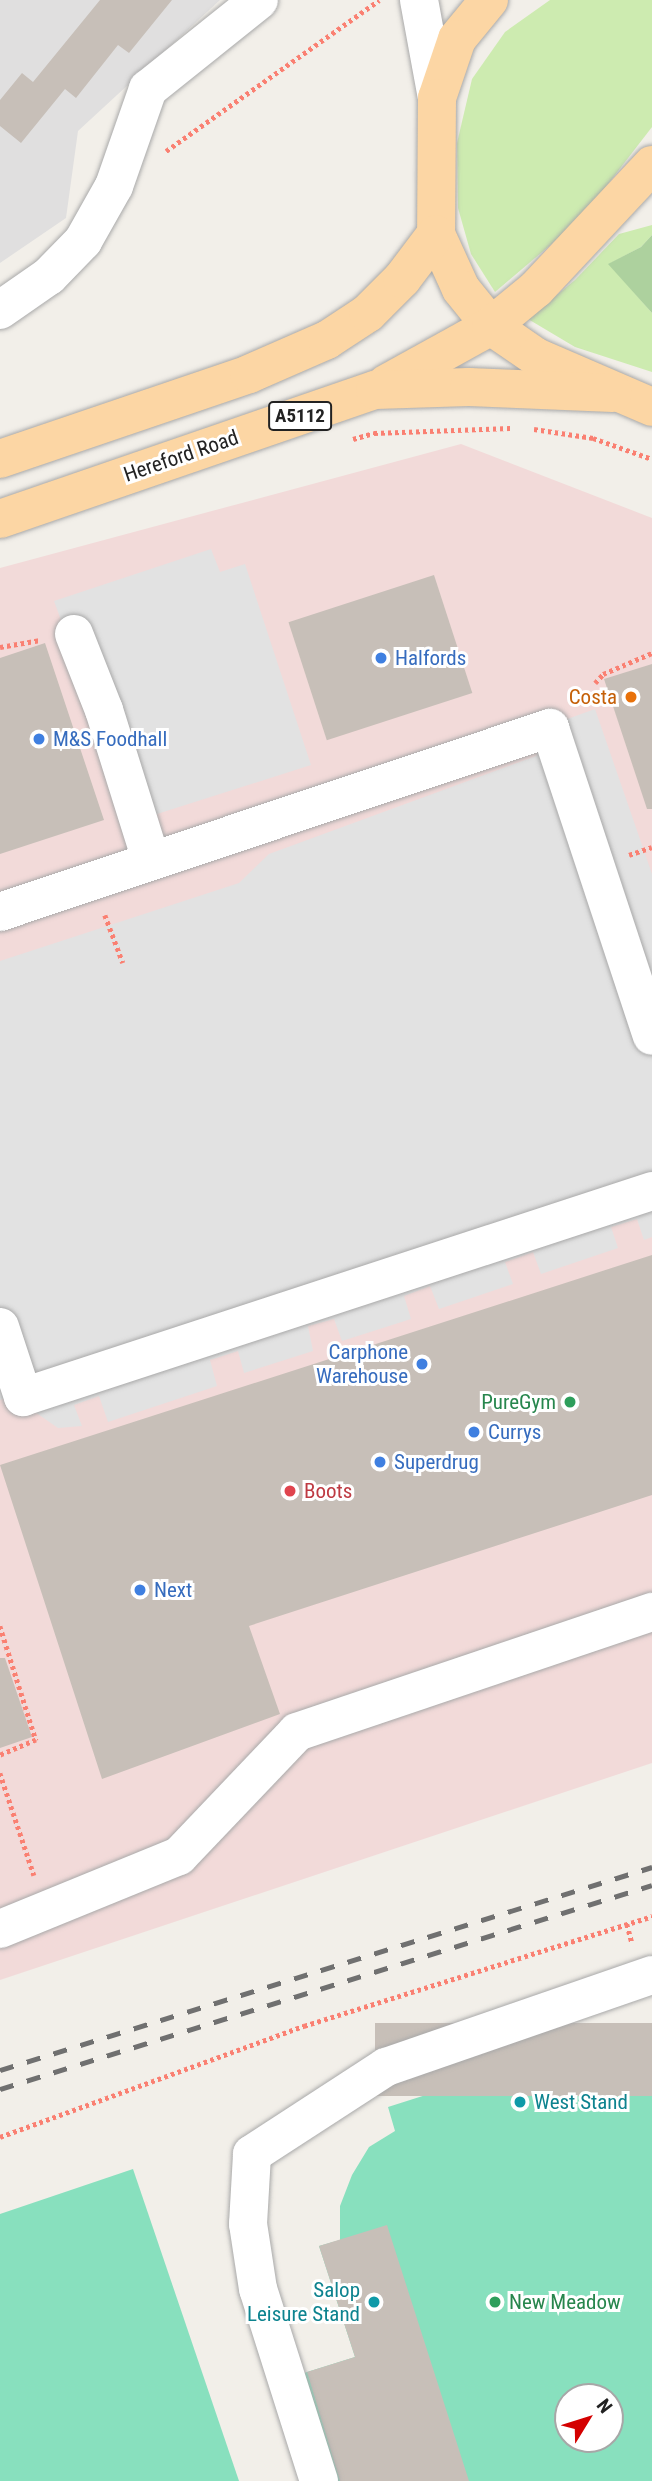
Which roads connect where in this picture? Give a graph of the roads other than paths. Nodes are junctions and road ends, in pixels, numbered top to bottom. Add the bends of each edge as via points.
1 (259, 0) edge
2 (419, 0) edge
3 (489, 0) edge
4 (437, 98) junction
5 (652, 165) edge
6 (436, 234) junction
7 (0, 310) edge
8 (491, 326) junction
9 (375, 390) junction
10 (613, 393) junction
11 (652, 407) edge
12 (0, 459) edge
13 (0, 519) edge
14 (74, 634) dead end
15 (151, 860) junction
16 (0, 912) edge
17 (652, 1036) edge
18 (652, 1191) edge
19 (0, 1327) edge
20 (652, 1612) edge
21 (0, 1929) edge
22 (652, 1975) edge
23 (319, 2481) edge

1 - 7 street via 148,89 114,186 83,241 49,276
2 - 4 street
3 - 4 main road via 457,39
4 - 6 main road
5 - 8 main road via 536,289
6 - 8 main road via 461,289
6 - 12 main road via 402,279 368,313 327,340 249,374
8 - 9 main road
8 - 10 main road via 536,357
9 - 10 main road, Hereford Road / A5112 via 469,387
9 - 13 main road, Hereford Road / A5112
10 - 11 main road
14 - 15 street via 104,710
15 - 16 street
15 - 17 street via 550,728
18 - 19 street via 23,1397
20 - 21 street via 297,1732 179,1856
22 - 23 street via 386,2067 252,2154 248,2224 258,2289

